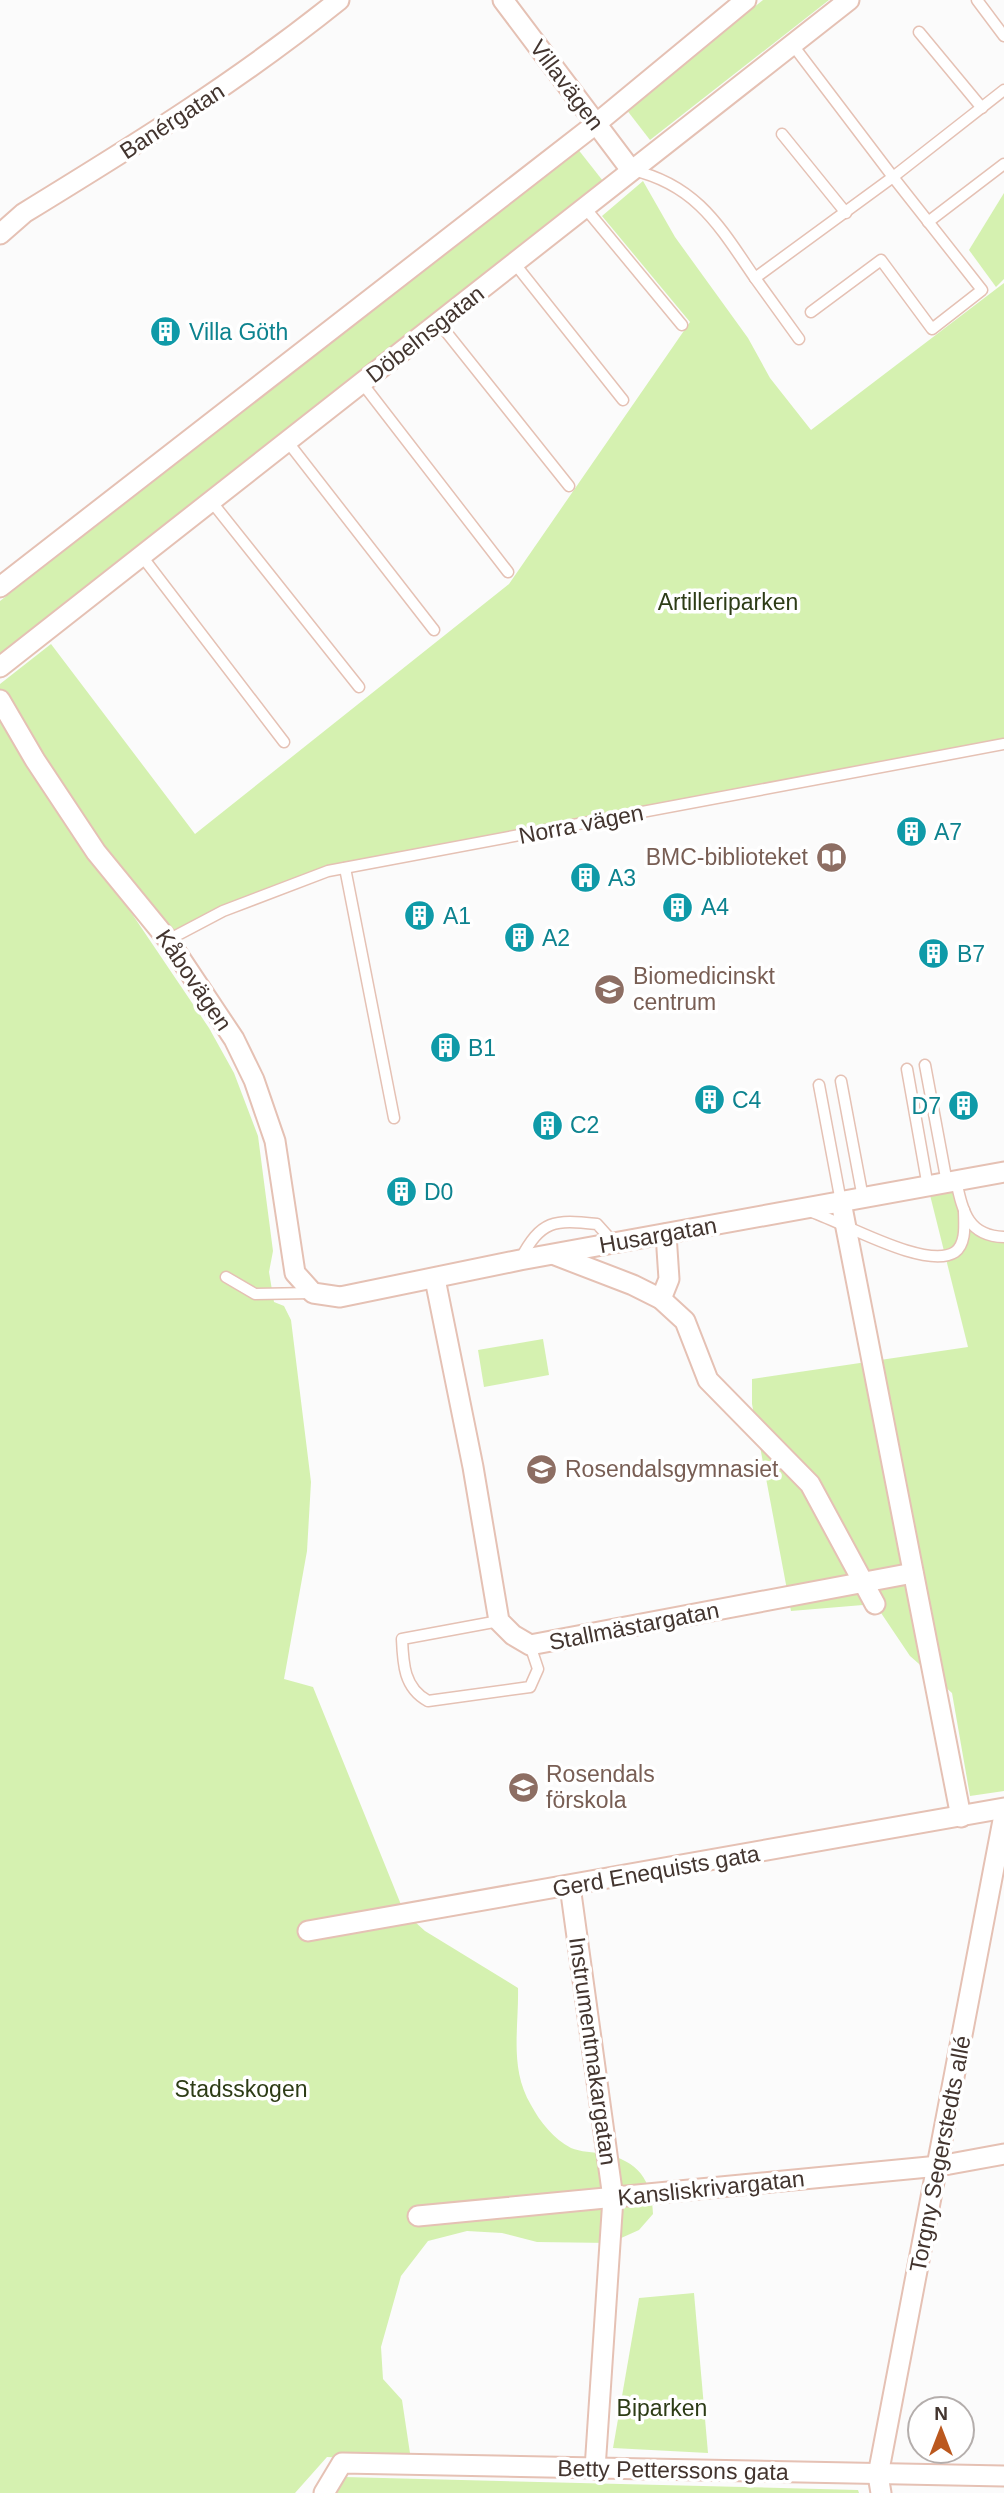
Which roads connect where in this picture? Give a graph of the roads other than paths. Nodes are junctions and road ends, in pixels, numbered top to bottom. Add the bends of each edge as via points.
1 (340, 0) edge
2 (503, 0) edge
3 (746, 0) edge
4 (849, 0) edge
5 (977, 0) edge
6 (919, 32) dead end
7 (1004, 36) edge
8 (792, 44) junction
9 (1004, 90) edge
10 (982, 108) junction
11 (597, 123) junction
12 (782, 134) dead end
13 (1004, 164) edge
14 (631, 170) junction
15 (893, 177) junction
16 (586, 209) junction
17 (846, 213) junction
18 (928, 222) junction
19 (0, 234) edge
20 (515, 264) junction
21 (755, 278) junction
22 (811, 312) dead end
23 (439, 323) junction
24 (682, 325) dead end
25 (799, 339) dead end
26 (362, 383) junction
27 (624, 400) dead end
28 (287, 441) junction
29 (569, 486) dead end
30 (211, 500) junction
31 (141, 555) junction
32 (508, 572) dead end
33 (0, 587) edge
34 (434, 630) dead end
35 (0, 667) edge
36 (359, 687) dead end
37 (0, 701) edge
38 (284, 742) dead end
39 (1004, 744) edge
40 (345, 868) junction
41 (168, 940) junction
42 (925, 1065) dead end
43 (907, 1069) dead end
44 (841, 1081) dead end
45 (819, 1085) dead end
46 (394, 1118) dead end
47 (1004, 1172) edge
48 (944, 1183) junction
49 (863, 1198) junction
50 (841, 1202) junction
51 (803, 1209) junction
52 (964, 1210) junction
53 (845, 1224) junction
54 (666, 1234) junction
55 (1004, 1237) edge
56 (614, 1243) junction
57 (554, 1254) junction
58 (520, 1260) junction
59 (226, 1277) dead end
60 (435, 1279) junction
61 (313, 1293) junction
62 (661, 1299) junction
63 (913, 1573) junction
64 (863, 1582) junction
65 (875, 1604) dead end
66 (499, 1621) junction
67 (530, 1645) junction
68 (1004, 1808) edge
69 (1004, 1815) edge
70 (961, 1817) junction
71 (570, 1886) junction
72 (308, 1931) dead end
73 (1004, 2154) edge
74 (939, 2166) junction
75 (613, 2198) junction
76 (418, 2216) dead end
77 (595, 2469) junction
78 (1004, 2476) edge
79 (880, 2484) edge
80 (324, 2493) edge

1 - 19 street, Banérgatan via 196,107 24,213
2 - 11 street, Villavägen
3 - 11 street
4 - 8 street, Döbelnsgatan
5 - 7 lane
6 - 10 lane
8 - 14 street, Döbelnsgatan
8 - 15 lane
9 - 10 lane
10 - 15 lane
11 - 14 street, Villavägen
11 - 33 street
12 - 17 lane
13 - 18 lane
14 - 16 street, Döbelnsgatan
14 - 21 lane via 662,177 710,214
15 - 17 lane
15 - 18 lane
16 - 20 street, Döbelnsgatan
16 - 24 lane
17 - 21 lane
18 - 22 lane via 982,290 932,329 881,260
20 - 23 street, Döbelnsgatan
20 - 27 lane
21 - 25 lane
23 - 26 street, Döbelnsgatan
23 - 29 lane
26 - 28 street, Döbelnsgatan
26 - 32 lane
28 - 30 street, Döbelnsgatan
28 - 34 lane
30 - 31 street, Döbelnsgatan
30 - 36 lane
31 - 35 street, Döbelnsgatan
31 - 38 lane
37 - 41 street, Kåbovägen via 96,852
39 - 40 lane, Norra vägen
40 - 41 lane, Norra vägen via 223,911
40 - 46 lane
41 - 61 street, Kåbovägen via 234,1039 254,1080 275,1141 295,1273
42 - 48 lane
43 - 48 lane
44 - 49 lane
45 - 50 lane
47 - 48 street, Husargatan
48 - 49 street, Husargatan
48 - 52 lane
49 - 50 street, Husargatan
50 - 51 street, Husargatan
50 - 53 street
51 - 53 lane
51 - 54 street, Husargatan
52 - 53 lane via 963,1240 955,1251 941,1256 909,1252
52 - 55 lane via 973,1227 988,1236
53 - 63 street
54 - 56 street, Husargatan
54 - 62 street via 669,1279
56 - 57 street, Husargatan
56 - 58 lane via 597,1224 555,1222 533,1235
57 - 58 street, Husargatan
57 - 62 street
58 - 60 street, Husargatan
59 - 61 lane via 255,1294
60 - 61 street, Husargatan via 340,1297
60 - 66 street
62 - 64 street via 685,1321 708,1380 810,1484
63 - 64 street, Stallmästargatan
63 - 70 street
64 - 65 street
64 - 67 street, Stallmästargatan
66 - 67 street, Stallmästargatan
66 - 67 lane via 402,1639 411,1687 428,1701 530,1687 538,1669
68 - 70 street, Gerd Enequists gata
69 - 74 street, Torgny Segerstedts allé
70 - 71 street, Gerd Enequists gata
71 - 72 street, Gerd Enequists gata
71 - 75 street, Instrumentmakargatan
73 - 74 street, Kansliskrivargatan
74 - 75 street, Kansliskrivargatan
74 - 79 street, Torgny Segerstedts allé
75 - 76 street, Kansliskrivargatan
75 - 77 street, Instrumentmakargatan
77 - 79 street, Betty Petterssons gata
77 - 80 street, Betty Petterssons gata via 342,2463
78 - 79 street, Betty Petterssons gata

